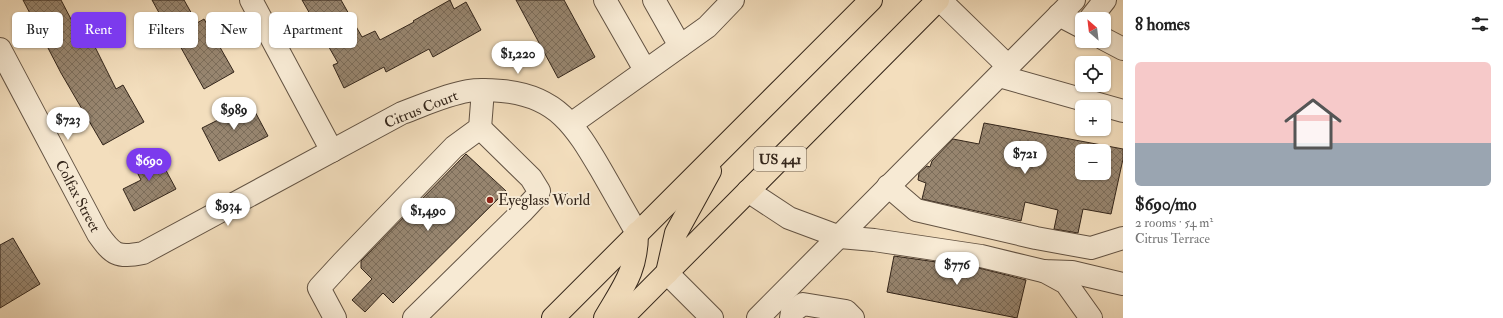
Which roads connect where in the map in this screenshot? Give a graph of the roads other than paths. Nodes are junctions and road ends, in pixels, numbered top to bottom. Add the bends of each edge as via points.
1 (251, 0) edge
2 (605, 0) edge
3 (654, 0) edge
4 (732, 0) edge
5 (871, 0) edge
6 (939, 0) edge
7 (1105, 0) edge
8 (1067, 8) edge
9 (1096, 12) edge
10 (1075, 18) edge
11 (1111, 42) edge
12 (680, 46) junction
13 (1123, 48) edge
14 (0, 49) edge
15 (645, 70) junction
16 (1004, 71) junction
17 (483, 90) junction
18 (1123, 111) edge
19 (571, 124) junction
20 (480, 128) junction
21 (722, 149) junction
22 (332, 151) junction
23 (888, 186) junction
24 (748, 191) junction
25 (637, 233) junction
26 (840, 237) junction
27 (1123, 238) edge
28 (115, 254) joint
29 (1043, 271) junction
30 (667, 273) junction
31 (1123, 284) edge
32 (336, 318) edge
33 (414, 318) edge
34 (553, 318) edge
35 (605, 318) edge
36 (622, 318) edge
37 (712, 318) edge
38 (758, 318) edge
39 (791, 318) edge
40 (853, 318) edge
41 (1091, 318) edge

1 - 22 street
2 - 15 street
3 - 12 street
4 - 12 street via 707,27
5 - 21 main road, US 441
6 - 16 street
6 - 24 main road, US 441
7 - 9 street
8 - 10 street
8 - 16 street
11 - 13 street
12 - 15 street
14 - 28 street, Colfax Street via 98,234
15 - 19 street
16 - 18 street
16 - 23 street
17 - 19 street, Citrus Court via 519,92 542,101
17 - 20 street
17 - 22 street, Citrus Court via 443,97 402,113
19 - 25 street, Citrus Court via 586,144
20 - 32 street via 454,147 319,288
20 - 33 street via 531,178 539,191 522,212
21 - 25 main road, US 441
21 - 30 main road via 676,233
22 - 28 street, Citrus Court via 143,253 126,256
23 - 26 street
23 - 27 street via 916,210 1036,238 1091,248
24 - 26 street via 789,218
24 - 30 main road, US 441
25 - 34 main road, US 441
25 - 35 main road via 633,269
26 - 29 street via 981,256
26 - 38 street
29 - 31 street via 1072,272
29 - 41 street via 1066,283
30 - 36 main road, US 441
30 - 37 street
39 - 40 street via 792,312 803,304 846,311

